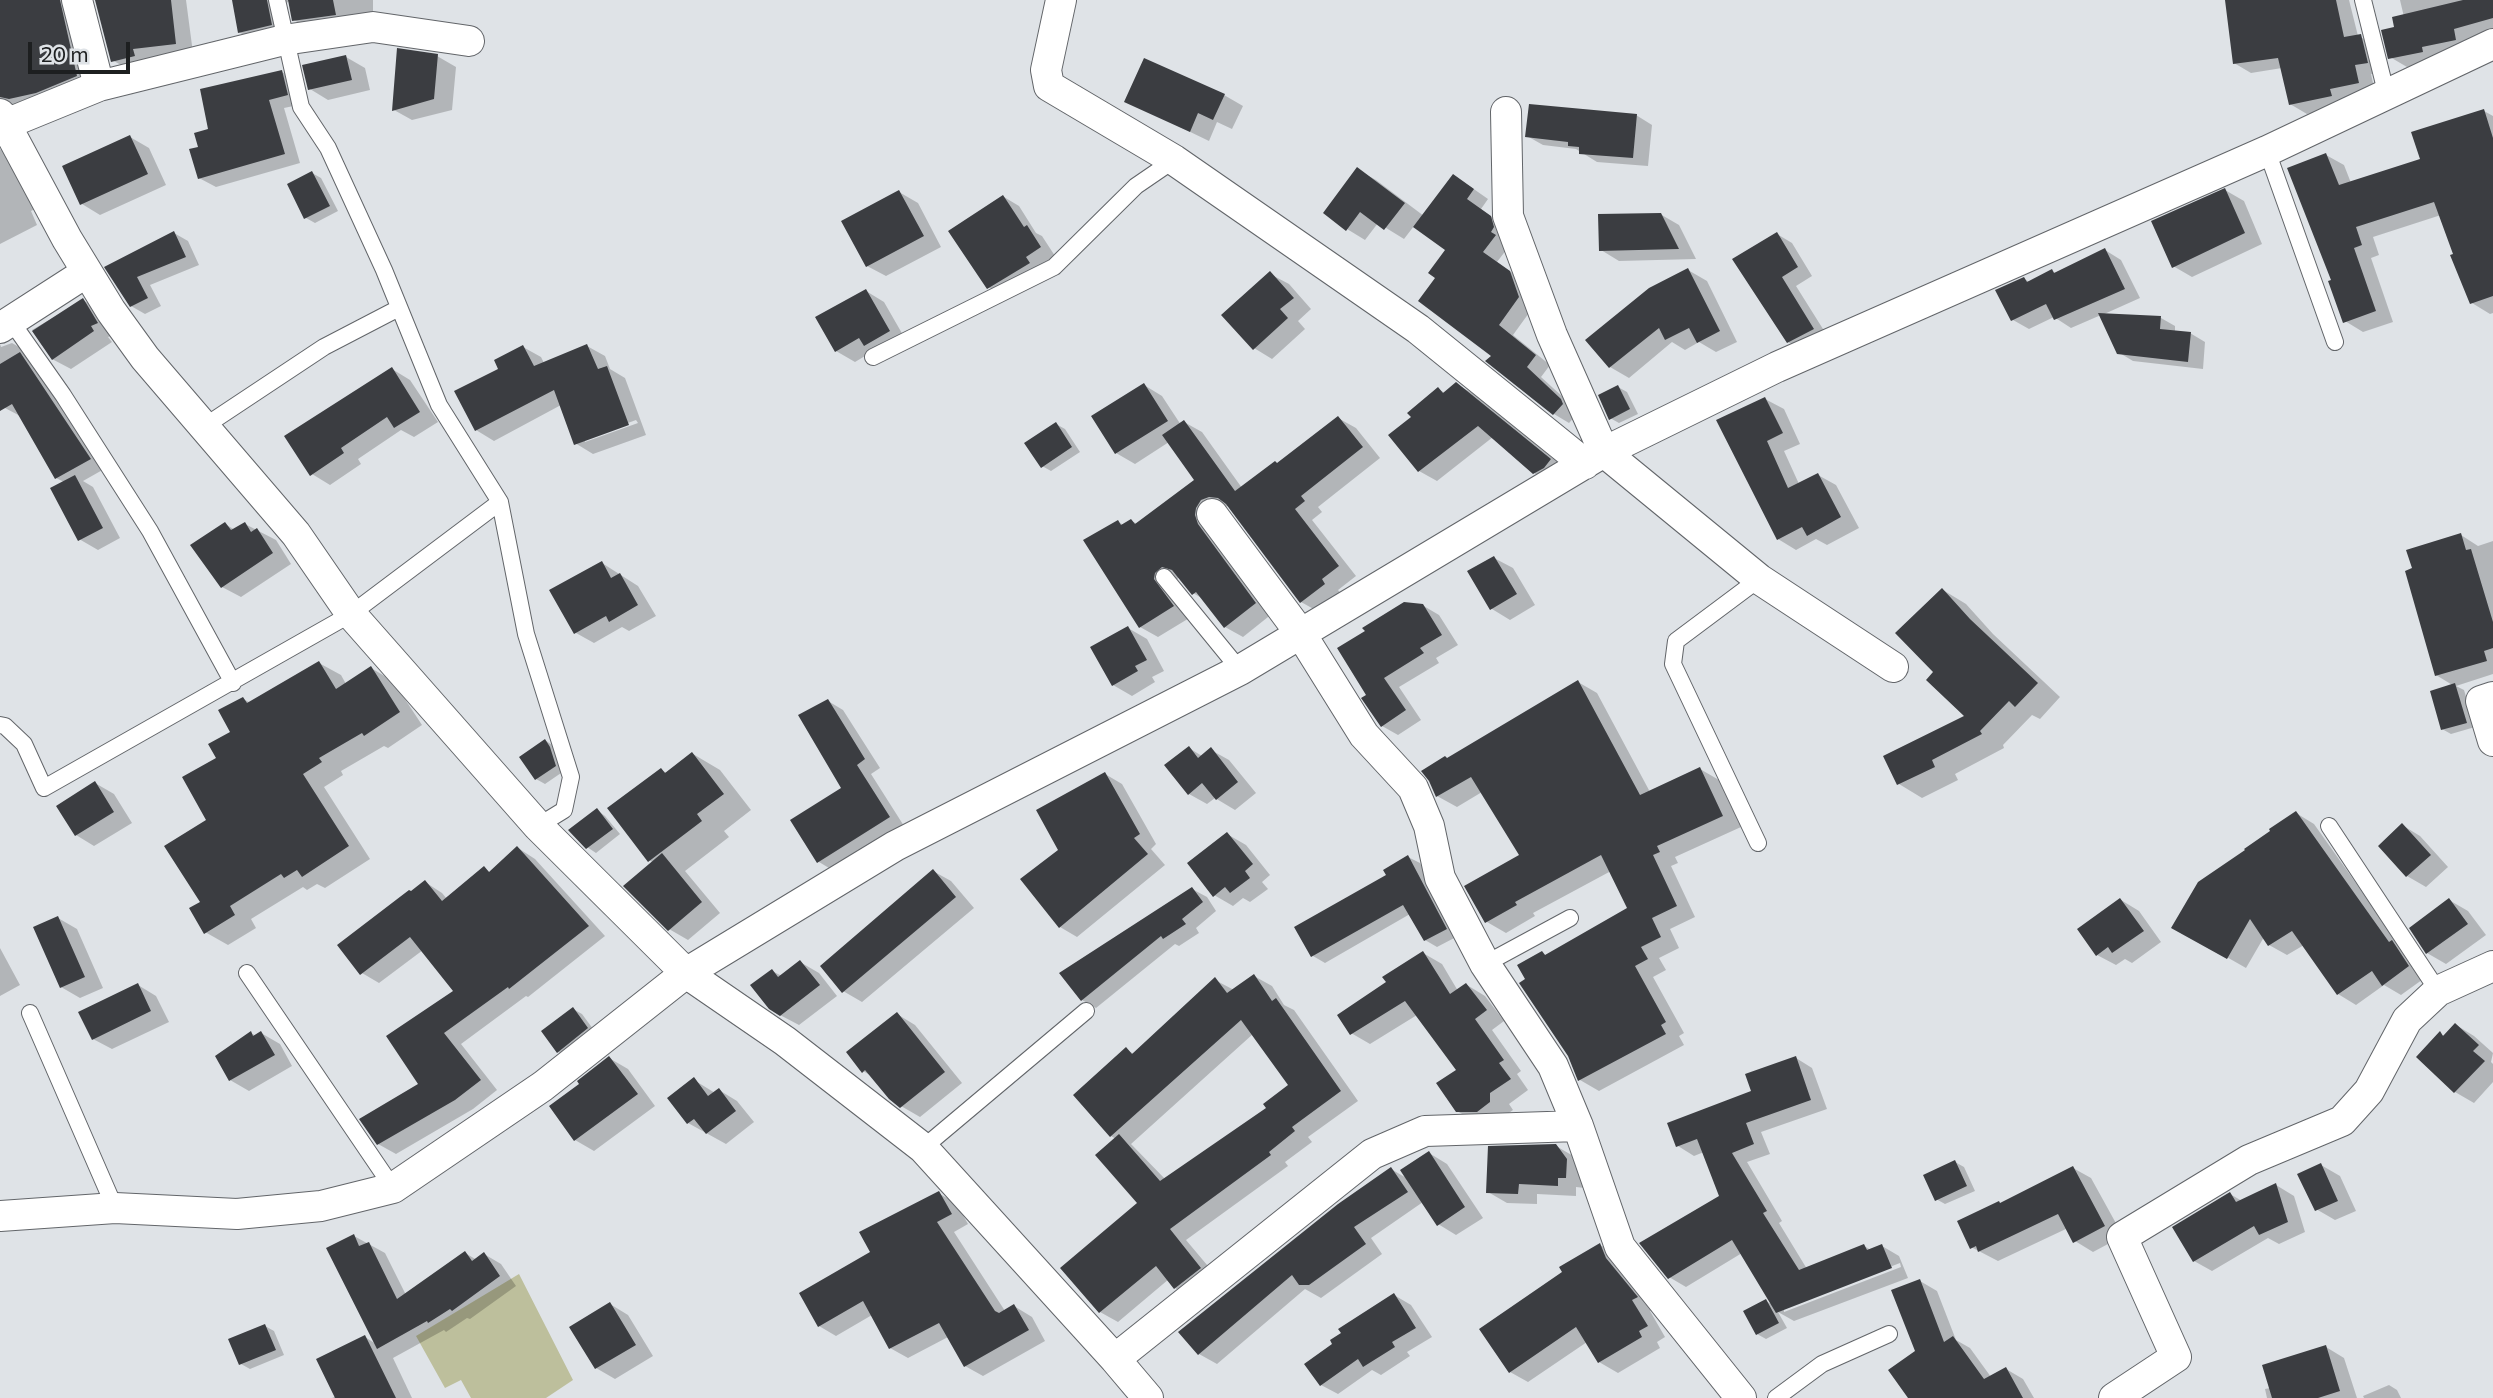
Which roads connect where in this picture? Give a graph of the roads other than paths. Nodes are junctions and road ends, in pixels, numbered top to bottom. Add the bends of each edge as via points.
1 (77, 0) edge
2 (277, 0) edge
3 (1060, 0) edge
4 (2363, 0) edge
5 (284, 40) junction
6 (469, 41) dead end
7 (2493, 44) edge
8 (99, 86) junction
9 (2387, 96) junction
10 (1506, 112) dead end
11 (3, 119) edge
12 (2267, 151) junction
13 (1174, 160) junction
14 (87, 272) junction
15 (400, 308) junction
16 (6, 324) edge
17 (2336, 342) dead end
18 (873, 357) dead end
19 (205, 426) junction
20 (1595, 458) junction
21 (500, 502) junction
22 (1212, 514) dead end
23 (1164, 577) dead end
24 (1759, 579) junction
25 (351, 614) junction
26 (1301, 634) junction
27 (1893, 667) dead end
28 (1240, 670) junction
29 (233, 683) junction
30 (2493, 697) edge
31 (0, 725) edge
32 (2493, 741) edge
33 (538, 826) junction
34 (2329, 826) dead end
35 (1758, 843) dead end
36 (1570, 918) dead end
37 (1485, 964) junction
38 (2493, 966) edge
39 (247, 973) dead end
40 (686, 973) junction
41 (2438, 991) junction
42 (1086, 1011) dead end
43 (30, 1013) dead end
44 (1578, 1126) junction
45 (923, 1148) junction
46 (393, 1188) junction
47 (115, 1208) junction
48 (0, 1216) edge
49 (1889, 1334) dead end
50 (1115, 1359) junction
51 (1148, 1398) edge
52 (1741, 1398) edge
53 (1776, 1398) edge
54 (2114, 1398) edge

1 - 8 street
2 - 5 lane
3 - 13 street via 1046,70 1049,86
4 - 9 lane
5 - 6 street via 373,27
5 - 8 street
5 - 15 lane via 302,107 328,148
7 - 9 street
8 - 11 street
9 - 12 street
10 - 20 street via 1508,216
11 - 14 street
12 - 17 lane
12 - 20 street via 1777,367
13 - 18 lane via 1136,186 1054,267
13 - 20 street via 1419,329
14 - 16 street
14 - 19 street via 145,358
15 - 19 lane via 324,347
15 - 21 lane via 439,405
16 - 29 lane via 63,395 150,531
19 - 25 street via 296,534
20 - 24 street
20 - 26 street
21 - 25 lane
21 - 33 lane via 526,634 571,778 564,810
22 - 26 street
23 - 28 lane
24 - 27 street
24 - 35 lane via 1676,641 1673,664
25 - 29 lane
25 - 33 street
26 - 28 street
26 - 37 street via 1364,735 1413,788 1429,825 1440,878
28 - 40 street via 895,846
29 - 31 lane via 44,788 24,744
30 - 32 street via 2481,701
33 - 40 street
34 - 41 lane
36 - 37 lane
37 - 44 street via 1553,1066
38 - 41 street
39 - 46 lane
40 - 45 street via 785,1041
40 - 46 street via 544,1086
41 - 54 street via 2407,1020 2369,1091 2342,1121 2249,1160 2122,1237 2176,1356
42 - 45 lane
43 - 47 lane
44 - 50 street via 1425,1131 1372,1154
44 - 52 street via 1620,1247
45 - 50 street
46 - 47 street via 321,1206 237,1214
47 - 48 street
49 - 53 lane via 1822,1364
50 - 51 street

